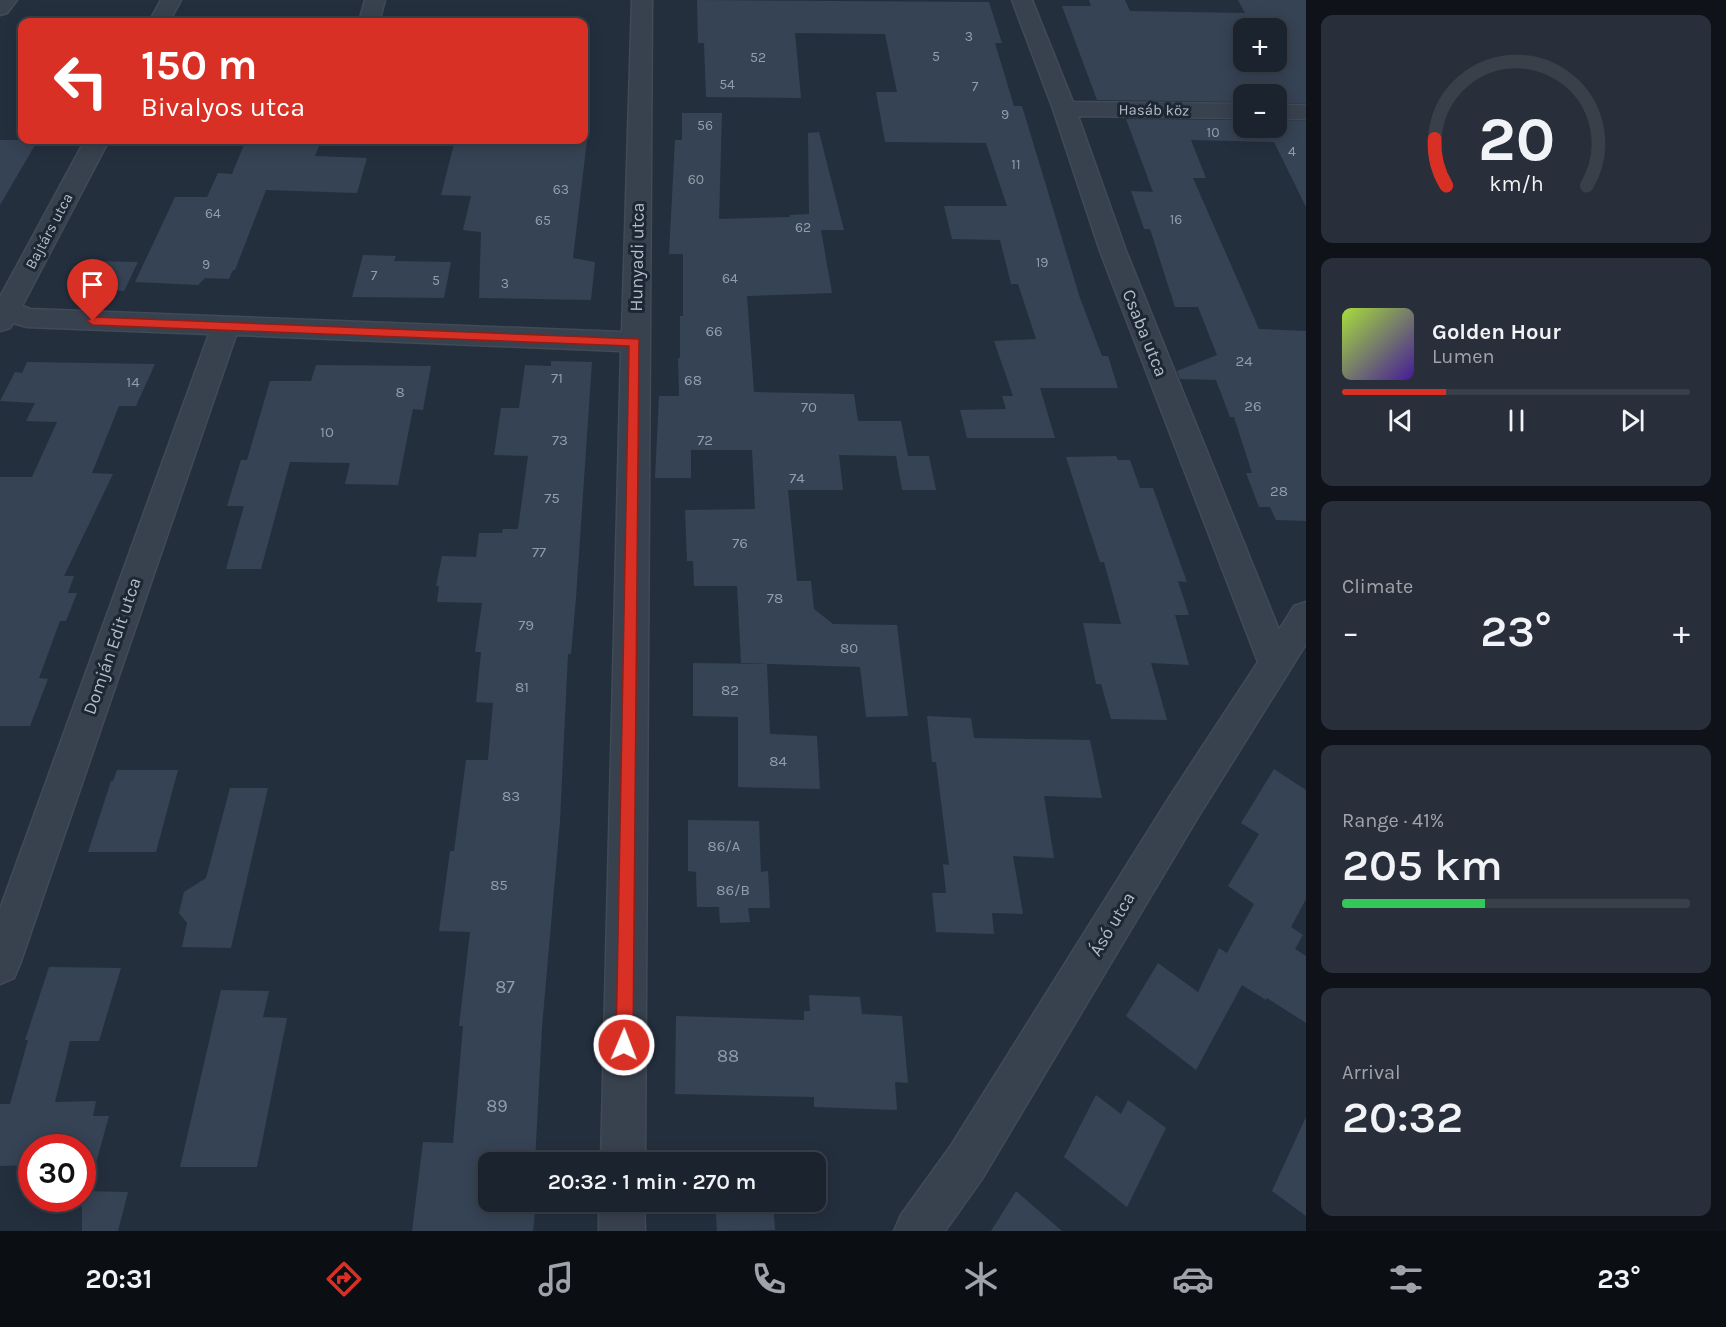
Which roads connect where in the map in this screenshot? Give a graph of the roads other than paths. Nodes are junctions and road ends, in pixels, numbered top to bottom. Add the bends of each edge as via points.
1 (7, 0) edge
2 (171, 0) edge
3 (375, 0) edge
4 (642, 0) edge
5 (1022, 0) edge
6 (0, 9) edge
7 (161, 18) edge
8 (370, 18) edge
9 (1064, 109) junction
10 (1233, 111) edge
11 (1287, 112) edge
12 (1306, 112) edge
13 (95, 144) edge
14 (3, 313) edge
15 (225, 327) junction
16 (635, 342) junction
17 (1306, 616) edge
18 (1275, 662) junction
19 (0, 964) edge
20 (623, 1152) edge
21 (622, 1212) edge
22 (622, 1231) edge
23 (917, 1231) edge

1 - 6 street
2 - 7 street
3 - 8 street
4 - 16 street, Hunyadi utca
5 - 9 street, Csaba utca
9 - 10 street, Hasáb köz
9 - 18 street, Csaba utca via 1113,251
11 - 12 street
13 - 14 street, Bajtárs utca
14 - 15 street via 27,318
15 - 16 street
15 - 19 street, Domján Edit utca
16 - 20 street, Hunyadi utca
17 - 18 street, Ásó utca
18 - 23 street, Ásó utca via 966,1163
21 - 22 street

